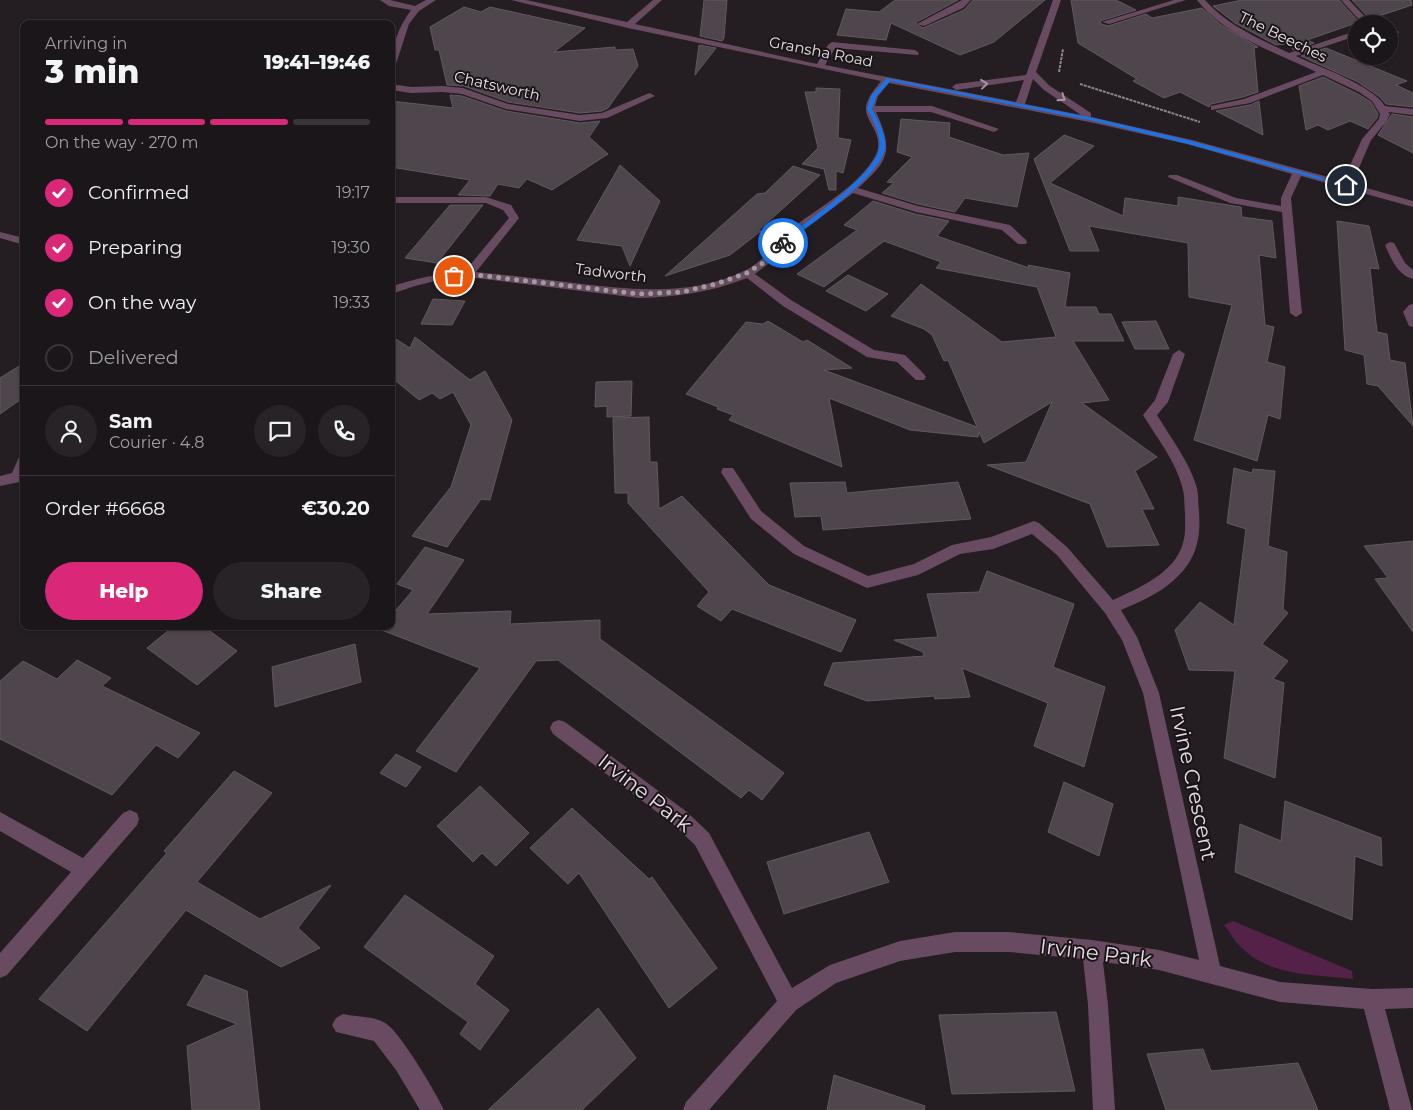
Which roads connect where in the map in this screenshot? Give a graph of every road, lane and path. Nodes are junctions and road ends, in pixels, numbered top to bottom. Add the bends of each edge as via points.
1 (384, 0) edge
2 (432, 0) edge
3 (515, 0) edge
4 (658, 0) edge
5 (967, 0) edge
6 (1176, 0) edge
7 (1201, 0) edge
8 (1345, 0) edge
9 (1054, 1) edge
10 (416, 9) junction
11 (1359, 15) edge
12 (1106, 22) dead end
13 (921, 24) dead end
14 (628, 26) junction
15 (1348, 36) edge
16 (915, 53) dead end
17 (395, 55) edge
18 (1287, 56) junction
19 (820, 67) junction
20 (1323, 72) junction
21 (1031, 74) junction
22 (888, 79) junction
23 (1075, 83) dead end
24 (395, 88) edge
25 (937, 88) junction
26 (650, 96) dead end
27 (1020, 104) junction
28 (1214, 108) dead end
29 (1382, 108) junction
30 (870, 109) junction
31 (1413, 112) edge
32 (1094, 120) junction
33 (1202, 122) dead end
34 (994, 129) dead end
35 (1298, 172) junction
36 (1173, 177) dead end
37 (1346, 185) junction
38 (852, 188) junction
39 (395, 200) edge
40 (1413, 204) edge
41 (1286, 210) junction
42 (0, 235) edge
43 (20, 241) edge
44 (1022, 242) dead end
45 (1390, 245) dead end
46 (747, 273) junction
47 (468, 274) junction
48 (1413, 276) edge
49 (395, 289) edge
50 (1413, 308) edge
51 (1296, 313) dead end
52 (1413, 324) edge
53 (1179, 354) dead end
54 (920, 377) dead end
55 (728, 472) dead end
56 (20, 476) edge
57 (0, 481) edge
58 (1111, 608) junction
59 (559, 728) dead end
60 (130, 819) dead end
61 (0, 821) edge
62 (85, 870) junction
63 (1092, 950) junction
64 (0, 968) edge
65 (1212, 975) junction
66 (1413, 998) edge
67 (1372, 999) junction
68 (789, 1003) junction
69 (343, 1025) dead end
70 (433, 1110) edge
71 (694, 1110) edge
72 (1104, 1110) edge
73 (1401, 1110) edge

1 - 10 street
2 - 10 street
3 - 14 street, Gransha Road
4 - 14 street
5 - 13 street
6 - 12 street
7 - 18 street, The Beeches via 1215,16 1236,31
8 - 11 street
9 - 21 street
10 - 17 street via 405,24
14 - 19 street, Gransha Road
15 - 18 street
16 - 19 street via 832,45
18 - 20 street, The Beeches
19 - 22 street, Gransha Road
20 - 28 street via 1247,101
20 - 29 street, The Beeches via 1362,90 1376,99
25 -> 21 street via 993,83
21 - 27 street
21 -> 32 street
22 - 25 street, Gransha Road
22 - 30 street via 874,96
23 - 33 path
24 - 26 street, Chatsworth via 464,91 506,106 580,118 604,116
25 - 27 street, Gransha Road
27 - 32 street, Gransha Road
29 - 31 street
29 - 37 street via 1383,120 1367,139
30 - 34 street via 932,109
30 - 38 street, Tadworth via 881,134 882,148 878,162
32 - 35 street, Gransha Road
35 - 37 street, Gransha Road
35 - 41 street via 1286,198
36 - 41 street via 1234,201
37 - 40 street, Gransha Road
38 - 44 street via 916,209 1006,228
38 - 46 street, Tadworth via 788,237 766,261
39 - 47 street via 486,200 509,208 514,218
41 - 51 street
42 - 43 street
45 - 48 street via 1400,265
46 - 47 street, Tadworth via 716,284 661,294
46 - 54 street via 786,302 871,354 901,358
47 - 49 street, Tadworth via 439,277
50 - 52 street via 1409,312
53 - 58 street via 1161,402 1150,415 1190,487 1192,543 1183,560 1164,578 1146,592
55 - 58 street, Irvine Crescent via 756,515 799,550 867,582 918,568 957,549 993,543 1034,527 1062,551
56 - 57 street
58 - 65 street, Irvine Crescent via 1129,637 1151,692
59 - 68 street, Irvine Park via 702,838
60 - 62 street
61 - 62 street
62 - 64 street
63 - 65 street, Irvine Park via 1159,960
63 - 68 street, Irvine Park via 1009,942 955,942 900,951 830,975
63 - 72 street
65 - 67 street, Irvine Park via 1280,992
66 - 67 street, Irvine Park
67 - 73 street
68 - 71 street, Irvine Park
69 - 70 street via 380,1031 404,1062

